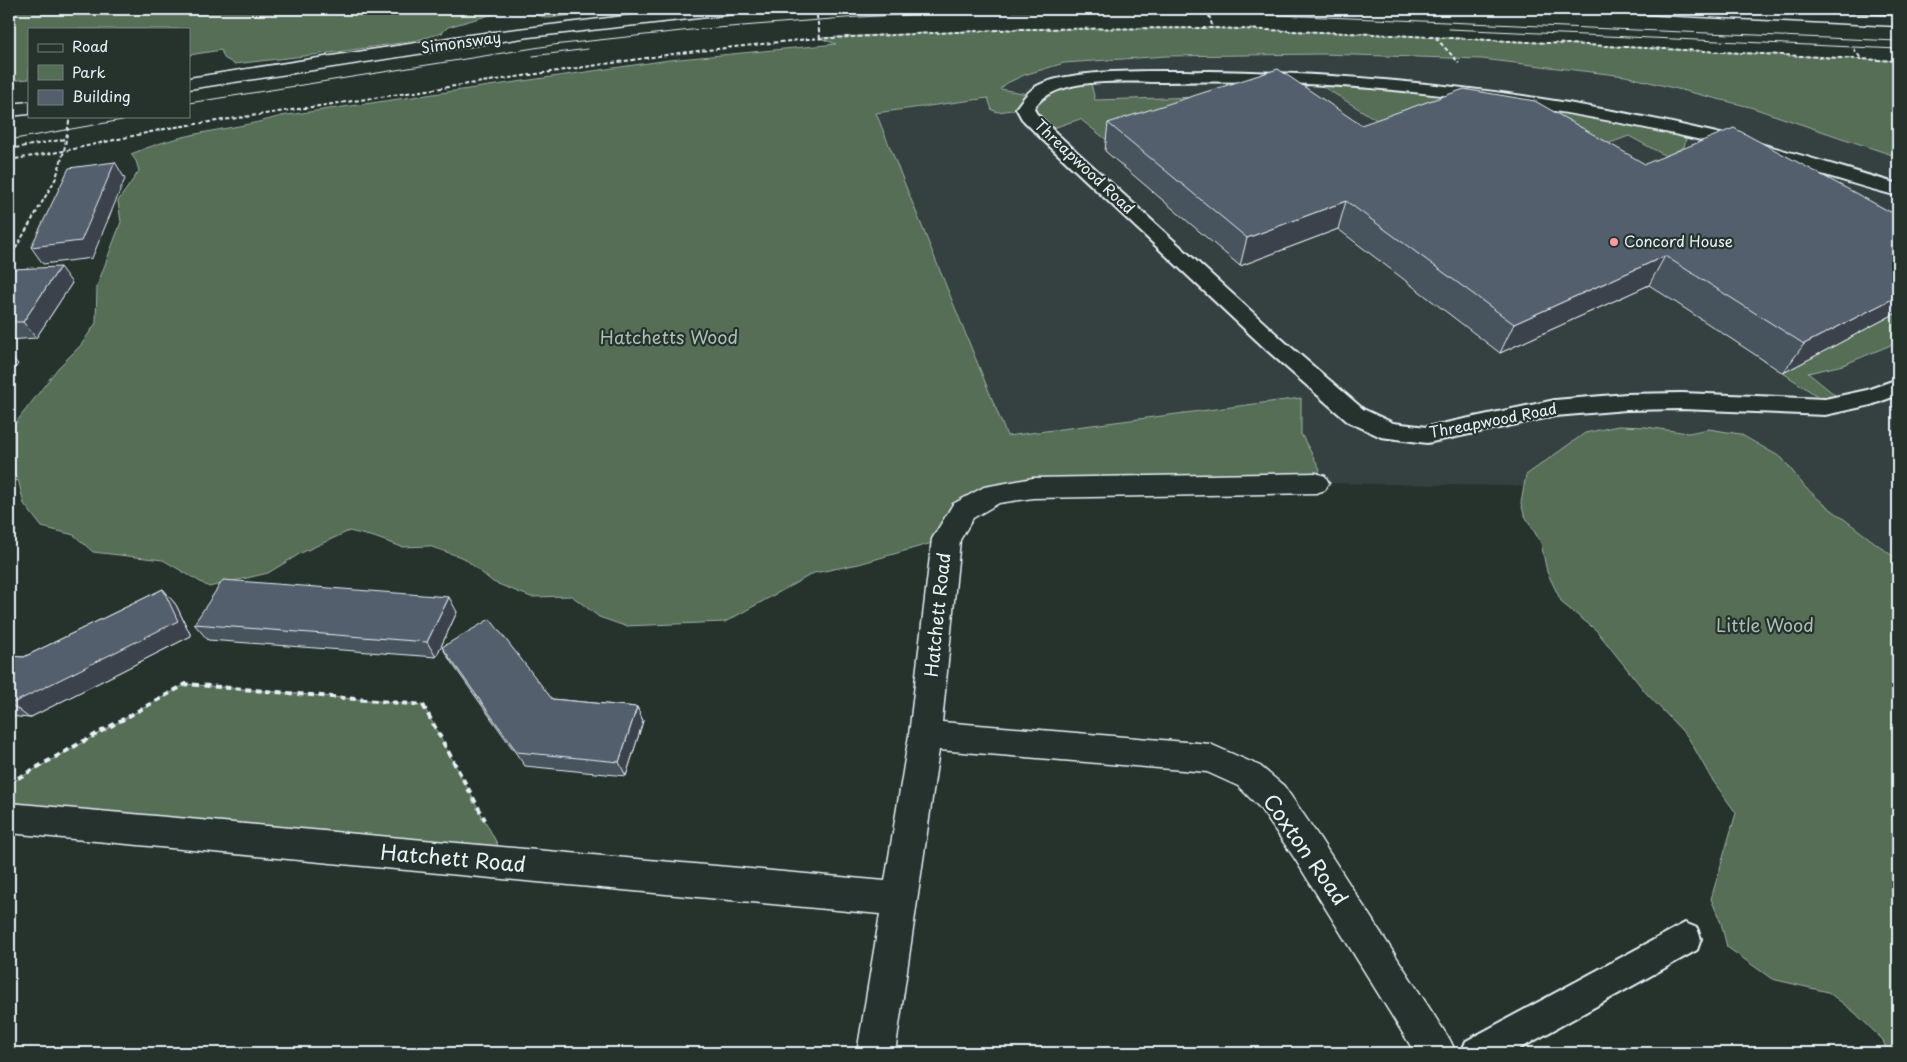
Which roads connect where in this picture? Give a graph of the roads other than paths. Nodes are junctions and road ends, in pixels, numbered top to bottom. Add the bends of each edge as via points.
1 (734, 9) edge
2 (1643, 9) edge
3 (1898, 21) edge
4 (190, 84) edge
5 (28, 108) edge
6 (9, 110) edge
7 (1898, 190) edge
8 (1898, 387) edge
9 (1316, 482) dead end
10 (925, 736) junction
11 (9, 818) edge
12 (898, 899) junction
13 (1684, 939) dead end
14 (876, 1053) edge
15 (1437, 1053) edge
16 (1478, 1053) edge

1 - 4 street, Simonsway via 442,45
2 - 3 street
5 - 6 street
7 - 8 lane, Threapwood Road via 1688,131 1490,95 1380,83 1288,76 1196,75 1072,81 1041,90 1024,108 1050,137 1277,347 1355,415 1388,431 1428,435 1555,408 1626,402 1825,407 1871,397
9 - 10 street, Hatchett Road via 1033,488 993,494 963,511 946,539
10 - 12 street, Hatchett Road
10 - 15 street, Coxton Road via 1210,758 1248,776 1272,797
11 - 12 street, Hatchett Road
12 - 14 street, Hatchett Road
13 - 16 lane

